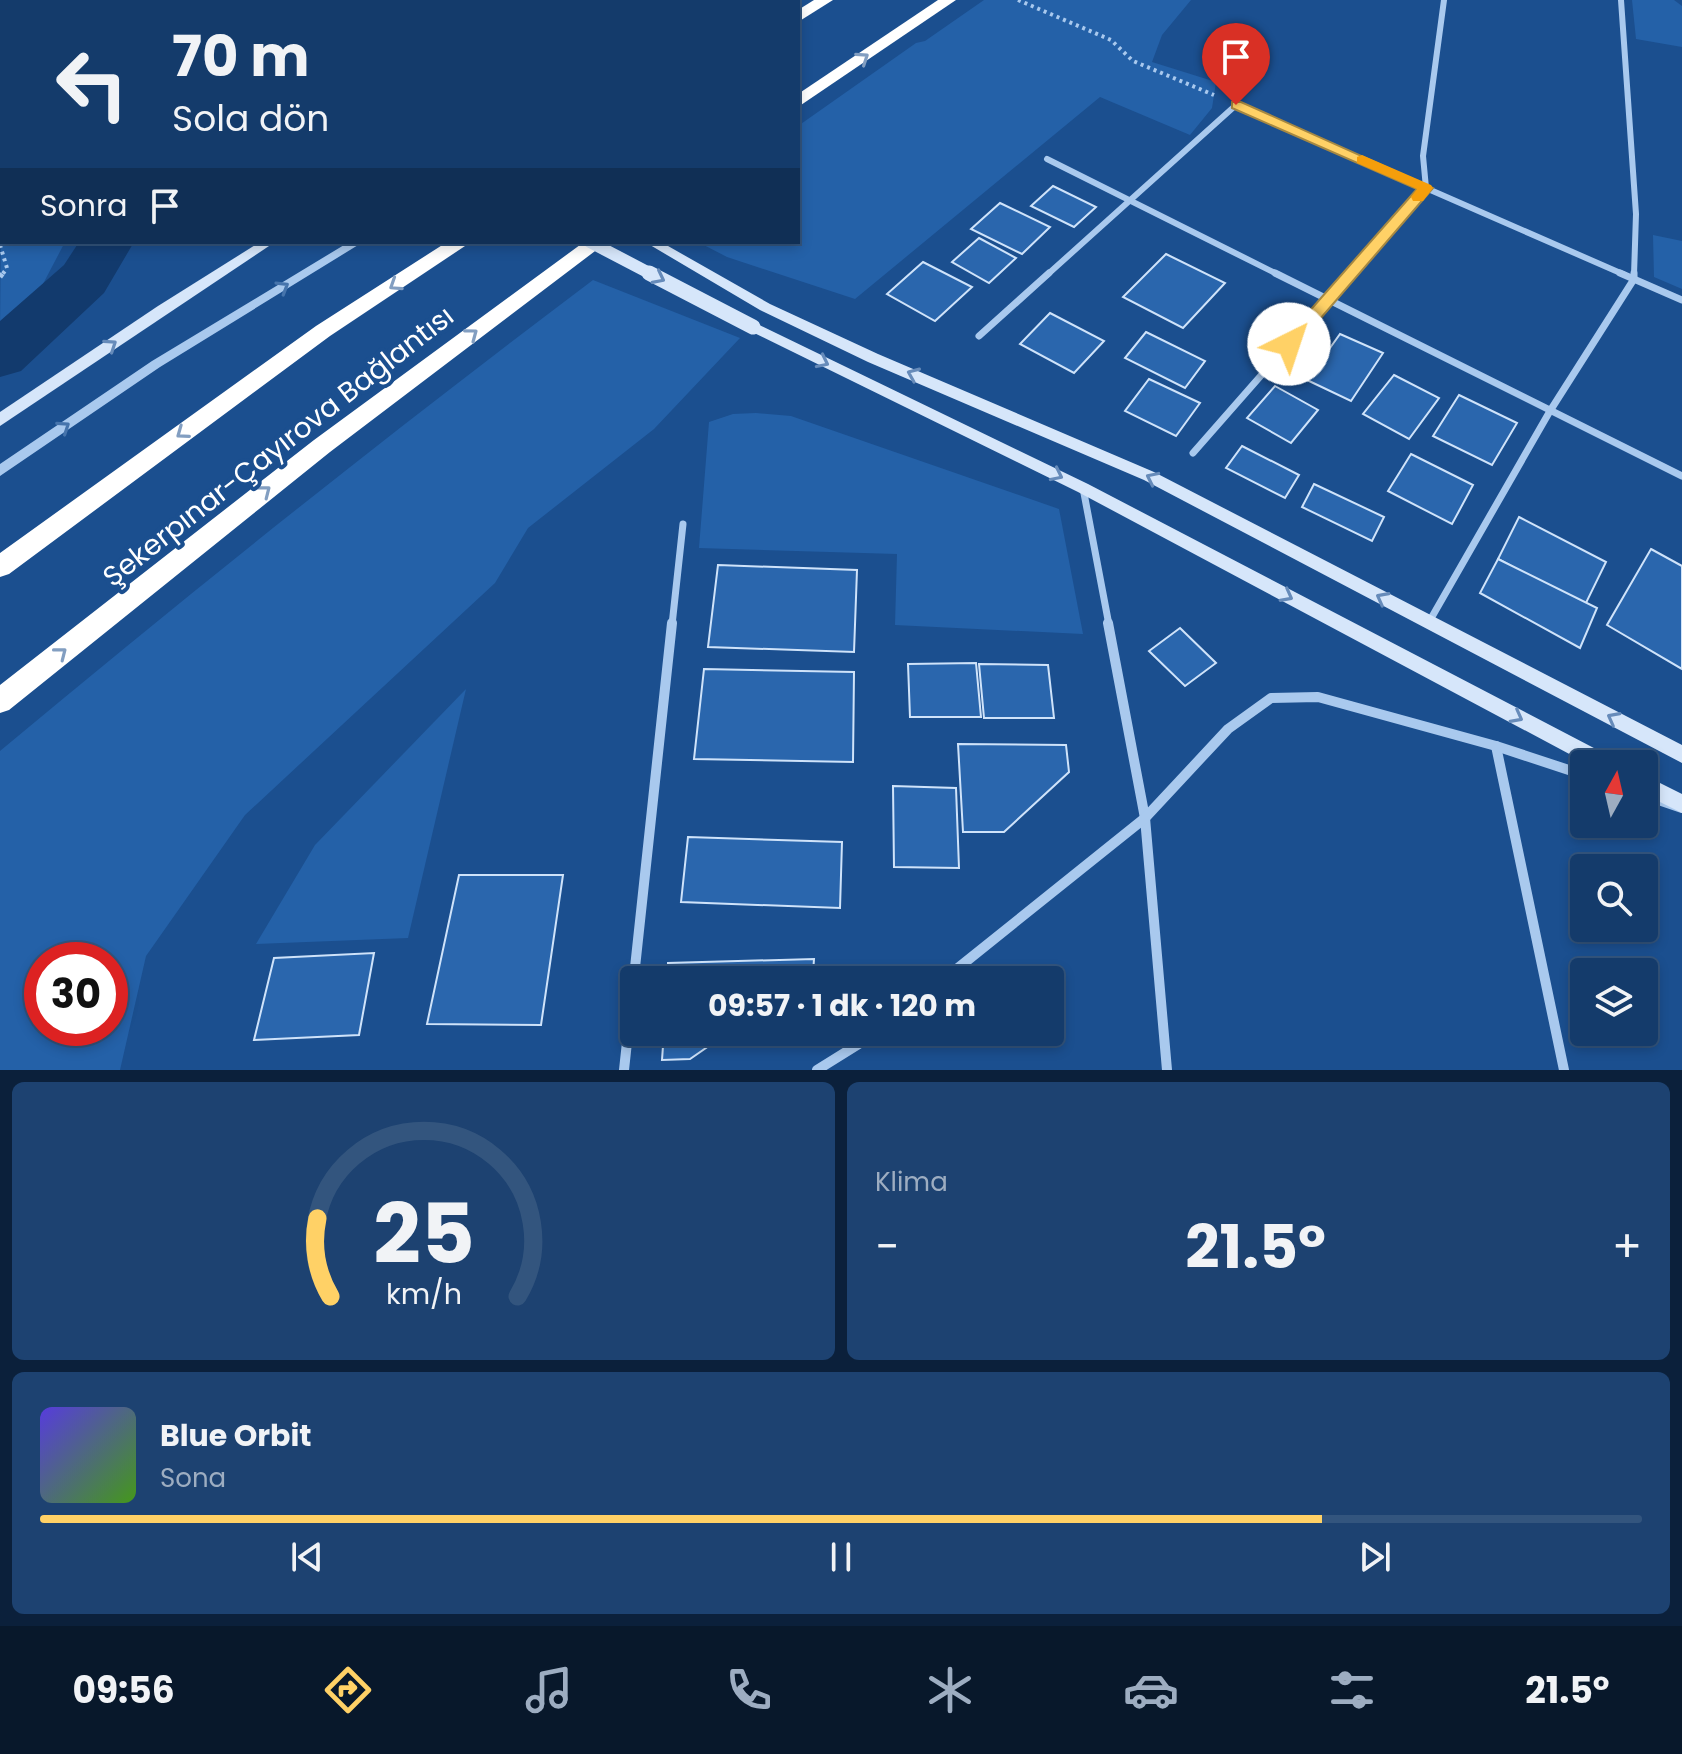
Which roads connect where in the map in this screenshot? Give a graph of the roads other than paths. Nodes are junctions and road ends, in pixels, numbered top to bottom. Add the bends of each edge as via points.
1 (825, 0) edge
2 (948, 0) edge
3 (1444, 0) edge
4 (1621, 0) edge
5 (800, 16) edge
6 (800, 101) edge
7 (1047, 159) dead end
8 (1426, 188) junction
9 (1130, 201) junction
10 (266, 244) edge
11 (354, 244) edge
12 (458, 244) edge
13 (594, 244) edge
14 (594, 244) edge
15 (655, 244) edge
16 (1634, 279) junction
17 (1328, 300) junction
18 (1682, 300) edge
19 (979, 336) dead end
20 (1550, 411) junction
21 (0, 420) edge
22 (1193, 453) dead end
23 (0, 471) edge
24 (1682, 476) edge
25 (1083, 488) junction
26 (683, 524) dead end
27 (0, 567) edge
28 (1429, 622) junction
29 (0, 701) edge
30 (1496, 746) junction
31 (1579, 750) edge
32 (1682, 754) edge
33 (1570, 770) edge
34 (1658, 792) edge
35 (1658, 799) edge
36 (1682, 806) edge
37 (1145, 818) junction
38 (960, 966) edge
39 (856, 1046) edge
40 (624, 1070) edge
41 (817, 1070) edge
42 (1167, 1070) edge
43 (1564, 1070) edge

1 - 5 highway
6 -> 2 highway
3 - 8 street via 1423,156
4 - 16 street via 1636,214
7 - 9 street
8 - 9 street via 1236,105
8 - 16 street
8 - 17 street
9 - 17 street
9 - 19 street
21 -> 10 main road
23 -> 11 street via 156,364
12 -> 27 highway, Şekerpınar-Çayırova Bağlantısı via 323,331
13 -> 25 main road, bridge
29 -> 14 highway, Şekerpınar-Çayırova Bağlantısı via 322,446
28 -> 15 main road via 1149,476 873,358 765,307
16 - 18 street
16 - 20 street
17 - 20 street
17 - 22 street
20 - 24 street
20 - 28 street
25 -> 31 main road
25 - 37 street
26 - 40 street
32 -> 28 main road
30 - 33 street
30 - 37 street via 1318,697 1271,698 1228,729
30 - 43 street
34 - 36 main road
35 - 36 street
37 - 38 street
37 - 42 street
39 - 41 street

